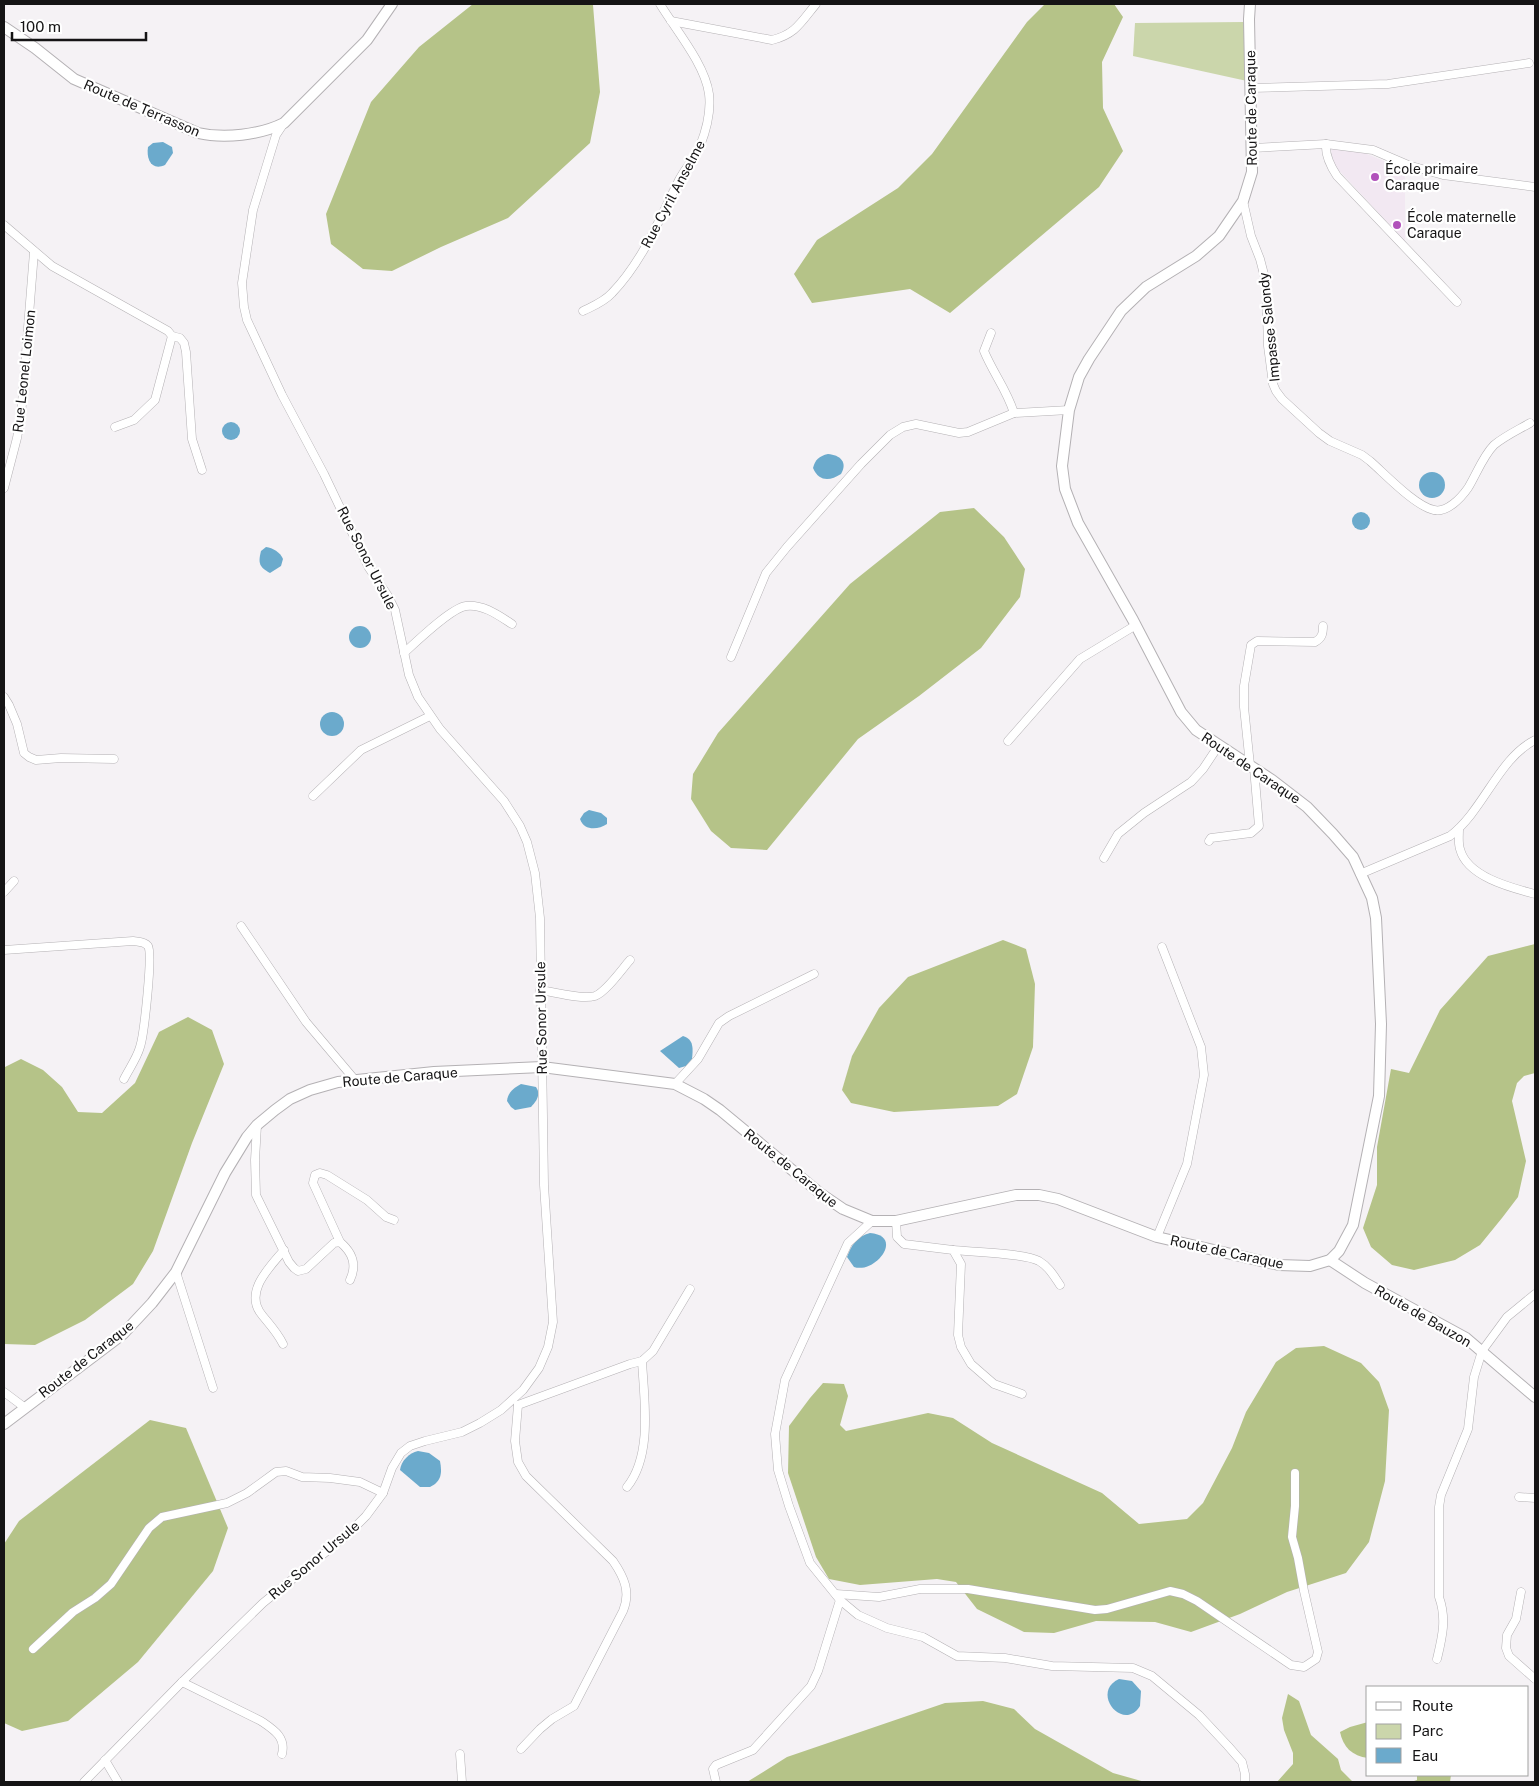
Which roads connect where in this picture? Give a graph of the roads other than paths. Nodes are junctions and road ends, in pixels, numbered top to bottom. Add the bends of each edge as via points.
1 (392, 4) edge
2 (660, 4) edge
3 (816, 4) edge
4 (1250, 4) edge
5 (671, 20) junction
6 (4, 28) edge
7 (1529, 64) dead end
8 (1251, 88) junction
9 (284, 123) junction
10 (1326, 144) junction
11 (1253, 148) junction
12 (1535, 187) edge
13 (1244, 201) junction
14 (4, 226) edge
15 (34, 252) junction
16 (1457, 302) dead end
17 (583, 312) dead end
18 (991, 334) dead end
19 (172, 336) junction
20 (1070, 410) junction
21 (1014, 413) junction
22 (1530, 423) dead end
23 (115, 427) dead end
24 (202, 470) dead end
25 (4, 488) edge
26 (512, 624) dead end
27 (1136, 626) junction
28 (1323, 626) dead end
29 (404, 653) junction
30 (731, 657) dead end
31 (4, 697) edge
32 (430, 716) junction
33 (1535, 740) edge
34 (1008, 741) dead end
35 (1219, 745) junction
36 (114, 759) dead end
37 (1252, 766) junction
38 (313, 796) dead end
39 (1459, 829) junction
40 (1209, 841) dead end
41 (1104, 858) dead end
42 (1360, 874) junction
43 (14, 881) dead end
44 (4, 892) edge
45 (1535, 894) edge
46 (241, 926) dead end
47 (1162, 947) dead end
48 (4, 950) edge
49 (630, 960) dead end
50 (814, 974) dead end
51 (540, 990) junction
52 (542, 1067) junction
53 (124, 1079) dead end
54 (355, 1080) junction
55 (674, 1084) junction
56 (257, 1125) junction
57 (394, 1220) dead end
58 (872, 1221) junction
59 (896, 1221) junction
60 (1157, 1237) junction
61 (340, 1242) junction
62 (284, 1250) junction
63 (953, 1250) junction
64 (1330, 1260) junction
65 (176, 1272) junction
66 (350, 1280) dead end
67 (1060, 1285) dead end
68 (690, 1289) dead end
69 (1535, 1294) edge
70 (283, 1344) dead end
71 (1482, 1351) junction
72 (642, 1361) junction
73 (213, 1388) dead end
74 (4, 1392) edge
75 (1022, 1394) dead end
76 (1535, 1397) edge
77 (515, 1403) junction
78 (24, 1407) junction
79 (4, 1424) edge
80 (1295, 1473) dead end
81 (627, 1486) dead end
82 (383, 1493) junction
83 (1520, 1497) dead end
84 (1535, 1498) edge
85 (1521, 1592) dead end
86 (838, 1597) junction
87 (32, 1649) dead end
88 (1437, 1659) dead end
89 (1535, 1678) edge
90 (182, 1682) junction
91 (521, 1749) dead end
92 (282, 1754) dead end
93 (460, 1754) dead end
94 (105, 1760) junction
95 (84, 1782) edge
96 (118, 1782) edge
97 (462, 1782) edge
98 (716, 1782) edge
99 (1245, 1782) edge

1 - 9 street, Route de Terrasson via 367,40
2 - 5 street, Rue Cyril Anselme
3 - 5 street via 798,27 786,36 772,40
4 - 8 street, Route de Caraque
5 - 17 street, Rue Cyril Anselme via 694,54 707,85 709,103 703,137 629,273 610,296
6 - 9 street, Route de Terrasson via 36,48 74,79 198,133 229,136 272,129
7 - 8 street via 1388,84
8 - 11 street, Route de Caraque
9 - 29 street, Rue Sonor Ursule via 276,136 253,210 242,283 244,307 282,395 369,568 395,610
10 - 11 street
10 - 12 street via 1372,150 1443,175
10 - 16 street via 1337,176
11 - 13 street, Route de Caraque via 1252,172
13 - 20 street, Route de Caraque via 1219,236 1196,256 1146,287 1121,311 1079,378
13 - 22 street, Impasse Salondy via 1266,282 1273,384 1282,398 1319,433 1362,455 1414,500 1441,510 1456,502 1466,490 1493,446
14 - 15 street
15 - 19 street via 52,266 168,330
15 - 25 street, Rue Leonel Loimon via 21,416
18 - 21 street via 984,351
19 - 23 street via 154,400 134,420
19 - 24 street via 184,343 192,439
20 - 21 street
20 - 27 street, Route de Caraque via 1062,466 1065,489 1078,523
21 - 30 street via 968,432 916,424 890,435 766,574
26 - 29 street via 484,608 464,606
27 - 34 street via 1080,659
27 - 35 street, Route de Caraque via 1181,712 1196,730
28 - 37 street via 1320,639 1315,642 1257,641 1251,645 1244,707
29 - 32 street, Rue Sonor Ursule via 408,675
31 - 36 street via 17,724 24,753 29,757 36,760
32 - 38 street via 361,750
32 - 51 street, Rue Sonor Ursule via 504,801 527,842 539,906
33 - 39 street via 1514,758
35 - 37 street, Route de Caraque
35 - 41 street via 1191,782 1118,834
37 - 40 street via 1260,826 1251,833
37 - 42 street, Route de Caraque via 1307,807 1343,844
39 - 42 street via 1442,840
39 - 45 street via 1460,850 1478,872 1499,883
42 - 64 street, Route de Caraque via 1372,898 1376,918 1381,1024 1379,1096 1353,1225 1340,1251
43 - 44 street
46 - 54 street via 306,1022
47 - 60 street via 1201,1047 1204,1075 1187,1164
48 - 53 street via 133,941 148,946 150,959 143,1036 140,1049
49 - 51 street via 594,996
50 - 55 street via 729,1016 719,1024 698,1059
51 - 52 street, Rue Sonor Ursule
52 - 54 street, Route de Caraque via 434,1072
52 - 55 street, Route de Caraque
52 - 77 street, Rue Sonor Ursule via 544,1185 553,1322 539,1368
54 - 56 street, Route de Caraque via 325,1085 290,1099
55 - 58 street, Route de Caraque via 720,1110 821,1194 843,1209
56 - 62 street via 256,1195
56 - 65 street, Route de Caraque via 225,1173
57 - 61 street via 320,1173 313,1183
58 - 59 street, Route de Caraque
58 - 86 street via 848,1244 784,1380 775,1434 778,1470 810,1562
59 - 60 street, Route de Caraque via 1001,1197 1039,1195 1058,1199
59 - 63 street via 897,1237 904,1244
60 - 64 street, Route de Caraque via 1279,1264 1310,1266
61 - 62 street via 334,1243 306,1269 298,1271
61 - 66 street via 346,1247 354,1265
62 - 70 street via 262,1276 255,1298 260,1314 276,1330
63 - 67 street via 1036,1260
63 - 75 street via 961,1264 958,1335 961,1347 971,1364 994,1384
64 - 71 street, Route de Bauzon via 1364,1283 1452,1329
65 - 73 street
65 - 78 street, Route de Caraque via 123,1334
68 - 72 street via 653,1351
69 - 71 street via 1507,1317
71 - 76 street, Route de Bauzon
71 - 88 street via 1474,1377 1468,1429 1439,1507 1439,1598 1444,1621
72 - 77 street
72 - 81 street via 646,1399 644,1434 637,1472
74 - 78 street
77 - 82 street, Rue Sonor Ursule via 462,1432 410,1446 392,1468
77 - 91 street via 518,1462 526,1476 613,1561 626,1590 622,1611 574,1706 552,1718
78 - 79 street, Route de Caraque
80 - 86 street via 1292,1537 1318,1652 1316,1659 1304,1666 1291,1665 1197,1601 1170,1591 1095,1610 968,1589 920,1589 879,1597
82 - 87 street via 360,1482 276,1472 227,1503 162,1517 149,1528 111,1584 73,1612
82 - 90 street, Rue Sonor Ursule via 348,1534 263,1603
83 - 84 street
85 - 89 street via 1506,1648 1509,1656
86 - 98 street via 818,1672 811,1686 753,1750 716,1765 713,1769
86 - 99 street via 858,1615 887,1628 923,1637 957,1656 1005,1658 1052,1666 1133,1668 1152,1676 1199,1715 1228,1746 1242,1762
90 - 92 street via 271,1728 281,1737
90 - 94 street, Rue Sonor Ursule
93 - 97 street
94 - 95 street, Rue Sonor Ursule
94 - 96 street

